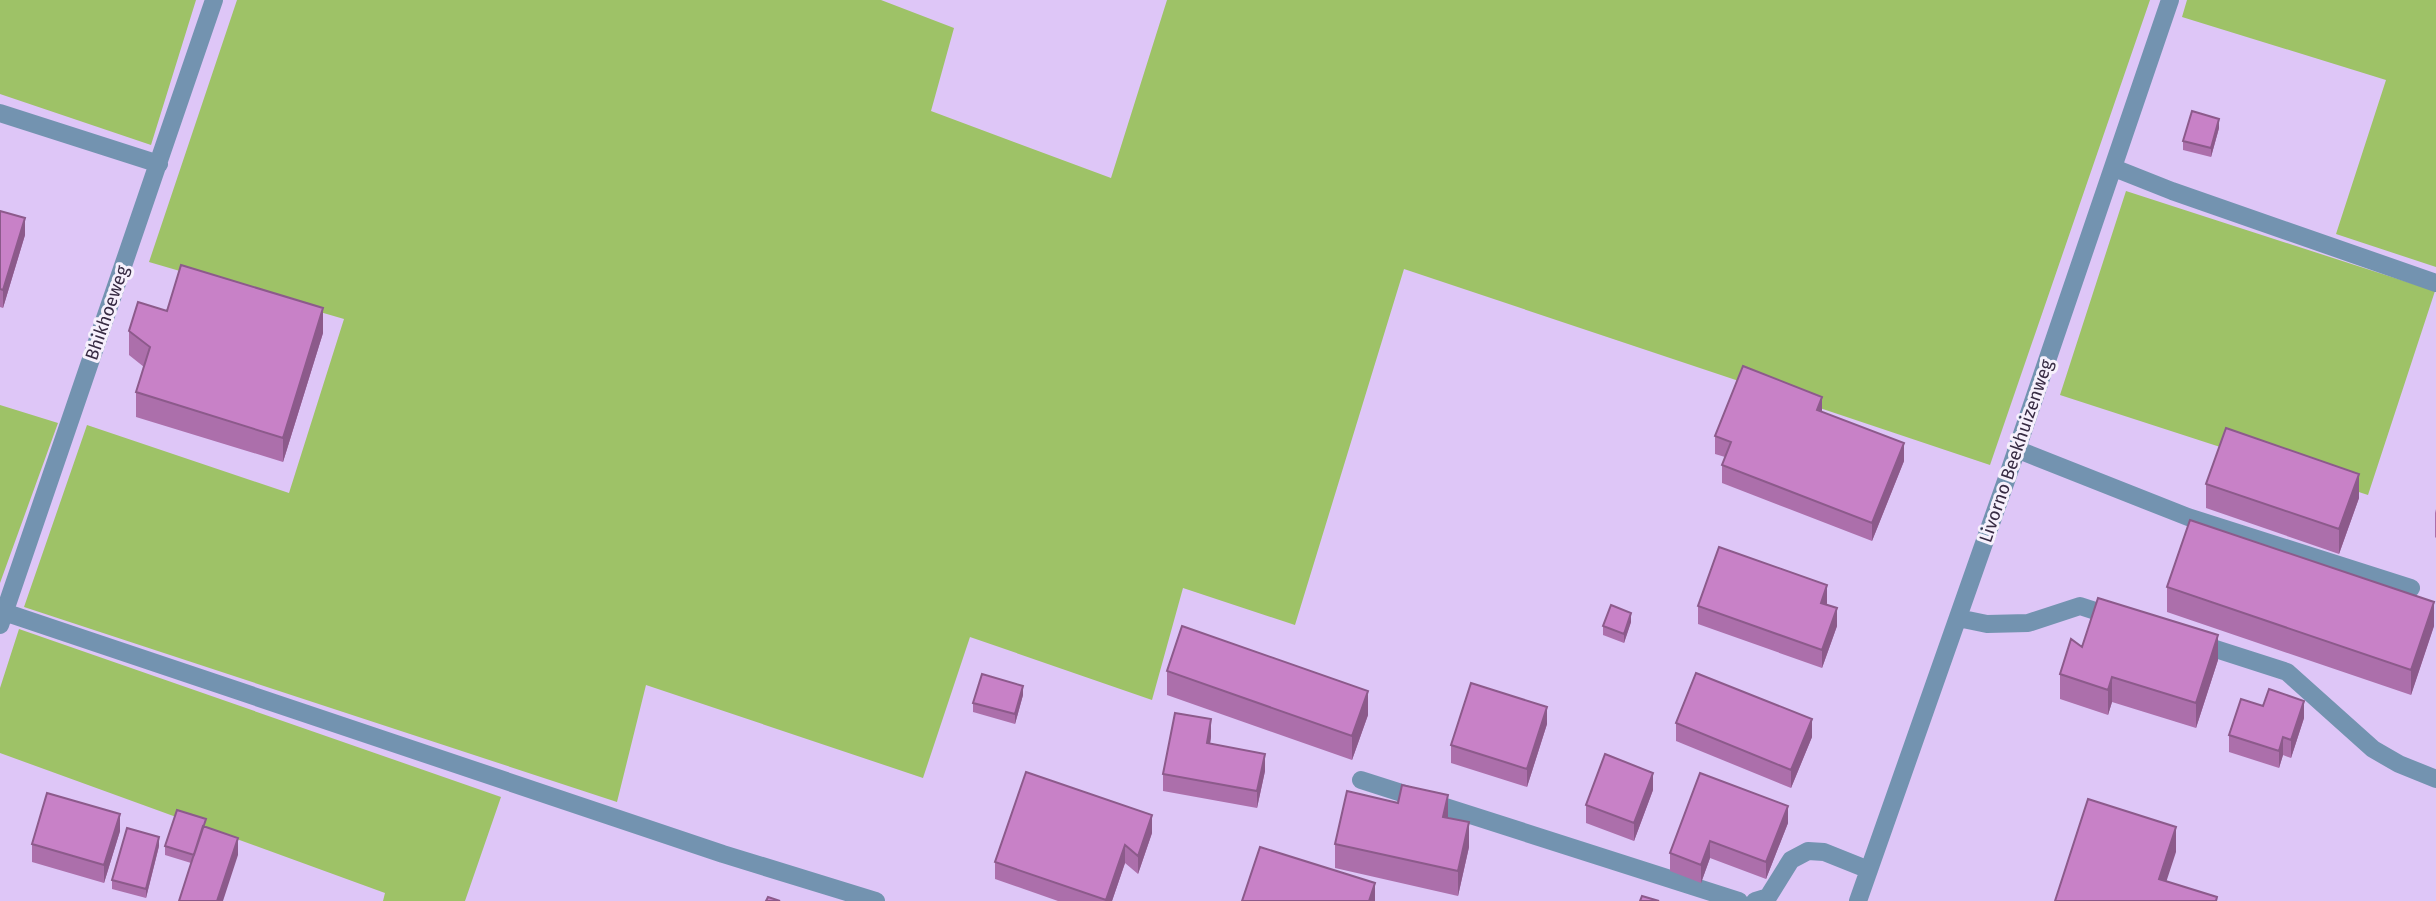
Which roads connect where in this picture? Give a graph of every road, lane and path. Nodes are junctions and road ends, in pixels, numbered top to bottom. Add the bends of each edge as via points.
1 (214, 0) edge
2 (2170, 0) edge
3 (0, 113) edge
4 (159, 164) junction
5 (2114, 168) junction
6 (2436, 283) edge
7 (2016, 449) junction
8 (2411, 588) dead end
9 (1958, 618) junction
10 (2, 619) edge
11 (2132, 622) edge
12 (2183, 639) edge
13 (2436, 779) edge
14 (1361, 780) dead end
15 (1869, 870) junction
16 (876, 901) edge
17 (1740, 901) edge
18 (1755, 901) edge
19 (1858, 901) edge

1 - 4 street, Bhikhoeweg
2 - 5 street, Livorno Beekhuizenweg
3 - 4 street
4 - 10 street, Bhikhoeweg
5 - 6 street
5 - 7 street, Livorno Beekhuizenweg
7 - 8 street via 2188,517
7 - 9 street, Livorno Beekhuizenweg
9 - 11 street via 1987,624 2028,623 2080,606
9 - 15 street, Livorno Beekhuizenweg
10 - 16 street
12 - 13 street via 2287,672 2373,749
14 - 17 street
15 - 18 street via 1824,852 1808,851 1791,860 1768,897
15 - 19 street, Livorno Beekhuizenweg

